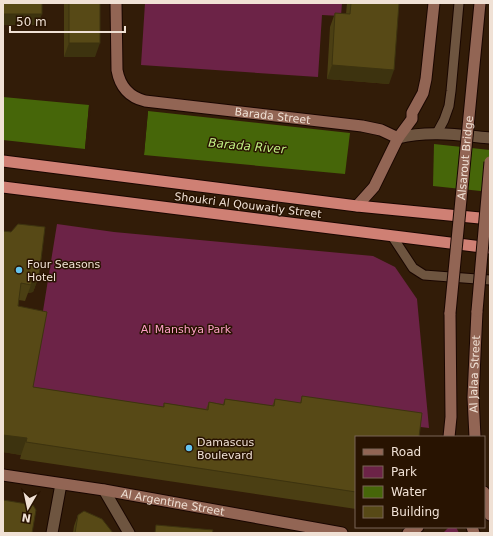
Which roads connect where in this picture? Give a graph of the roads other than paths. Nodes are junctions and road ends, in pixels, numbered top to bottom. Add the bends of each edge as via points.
1 (116, 3) edge
2 (434, 3) edge
3 (459, 3) edge
4 (480, 3) edge
5 (437, 133) junction
6 (398, 138) junction
7 (490, 138) edge
8 (3, 161) edge
9 (490, 162) edge
10 (3, 187) edge
11 (357, 206) junction
12 (490, 219) edge
13 (392, 236) junction
14 (490, 248) edge
15 (490, 280) edge
16 (451, 417) junction
17 (449, 436) edge
18 (454, 436) edge
19 (475, 436) edge
20 (3, 475) edge
21 (61, 484) junction
22 (104, 490) junction
23 (485, 496) edge
24 (490, 514) edge
25 (52, 533) edge
26 (129, 533) edge
27 (342, 533) edge

1 - 6 main road via 118,78 131,96 145,101 367,126
2 - 6 main road via 423,93 412,113 412,119
3 - 5 lane via 449,106
4 - 16 main road, Alsarout Bridge, bridge via 450,313
5 - 6 street
5 - 7 street
6 - 11 main road via 374,187
8 - 11 highway, Shoukri Al Qouwatly Street
9 - 19 main road, Al Jalaa Street, bridge via 476,311 473,397
10 - 13 highway, Shoukri Al Qouwatly Street
11 - 12 highway, Shoukri Al Qouwatly Street
13 - 14 highway, Shoukri Al Qouwatly Street
13 - 15 lane via 413,268 424,275
16 - 17 main road
16 - 18 main road
20 - 21 main road, Al Argentine Street
21 - 22 main road, Al Argentine Street
21 - 25 street
22 - 26 street
22 - 27 main road, Al Argentine Street
23 - 24 main road

